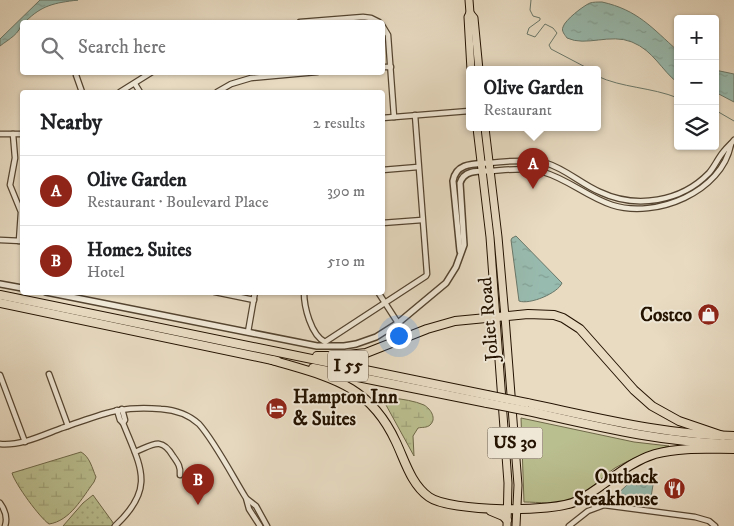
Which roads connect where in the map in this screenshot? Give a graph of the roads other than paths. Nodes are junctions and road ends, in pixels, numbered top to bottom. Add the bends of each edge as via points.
1 (469, 0) edge
2 (470, 13) junction
3 (326, 20) edge
4 (373, 20) edge
5 (385, 30) edge
6 (391, 66) junction
7 (471, 66) edge
8 (479, 66) edge
9 (385, 67) edge
10 (76, 75) dead end
11 (148, 75) edge
12 (284, 75) edge
13 (134, 84) junction
14 (81, 90) edge
15 (124, 90) edge
16 (138, 90) edge
17 (220, 90) edge
18 (466, 111) edge
19 (415, 115) junction
20 (394, 117) junction
21 (385, 118) edge
22 (478, 131) edge
23 (485, 131) edge
24 (0, 134) edge
25 (13, 134) junction
26 (20, 134) edge
27 (733, 142) edge
28 (418, 167) junction
29 (486, 167) junction
30 (385, 170) edge
31 (682, 191) junction
32 (685, 198) junction
33 (20, 210) edge
34 (422, 220) junction
35 (385, 223) edge
36 (0, 240) edge
37 (20, 241) edge
38 (0, 284) edge
39 (20, 288) edge
40 (0, 295) edge
41 (61, 295) edge
42 (230, 295) edge
43 (255, 295) edge
44 (304, 295) edge
45 (380, 295) edge
46 (254, 300) junction
47 (0, 303) edge
48 (385, 303) junction
49 (505, 317) junction
50 (495, 318) junction
51 (398, 323) junction
52 (248, 332) junction
53 (295, 355) junction
54 (272, 360) junction
55 (49, 374) dead end
56 (0, 375) edge
57 (487, 399) junction
58 (527, 407) junction
59 (120, 409) junction
60 (68, 426) junction
61 (723, 436) junction
62 (734, 436) edge
63 (25, 442) junction
64 (0, 444) edge
65 (734, 444) edge
66 (734, 449) edge
67 (135, 452) junction
68 (180, 475) dead end
69 (246, 498) junction
70 (0, 503) edge
71 (508, 508) junction
72 (517, 508) junction
73 (487, 509) junction
74 (507, 523) edge
75 (5, 526) edge
76 (116, 526) edge
77 (260, 526) edge
78 (267, 526) edge
79 (516, 526) edge
80 (570, 526) edge
81 (715, 526) edge

1 - 2 main road
2 - 7 main road
2 - 8 main road via 474,18
3 - 4 street via 364,17
5 - 6 street
6 - 9 street
6 - 20 street
10 - 14 street
11 - 13 street
12 - 17 street via 251,78
13 - 15 street
13 - 16 street
18 - 19 street
19 - 20 street
19 - 28 street
20 - 21 street
22 - 29 main road, Joliet Road / US 30
23 - 29 main road, Joliet Road / US 30
24 - 25 street
25 - 26 street
25 - 33 street via 15,158 10,185
27 - 31 street via 709,172
27 - 32 street via 716,173 697,192
28 - 30 street
28 - 34 street
29 - 31 street via 534,161 548,164 598,192 632,202 652,202
29 - 32 street via 544,172 602,201 629,209 655,208
29 - 49 main road, Joliet Road / US 30 via 498,237
29 - 50 main road, Joliet Road / US 30
29 - 51 street via 464,166 456,171 453,181 460,252 456,267 446,283
31 - 32 street
34 - 35 street
34 - 48 street via 427,274
36 - 37 street
38 - 39 street
40 - 53 highway, I 55
41 - 52 street
42 - 46 street
43 - 46 street
44 - 48 street via 310,320 325,342
45 - 48 street
46 - 52 street
47 - 54 highway, I 55
48 - 51 street
49 - 50 highway
49 - 61 highway via 541,314 572,322 652,406 679,421
49 - 72 main road, Joliet Road / US 30
50 - 53 highway via 442,324 366,353
50 - 71 main road, Joliet Road / US 30
51 - 52 street via 369,340 330,347
53 - 57 highway, I 55
54 - 57 highway, I 55
54 - 73 highway via 329,377 366,399 390,429 414,481 430,497 448,505
55 - 60 street
56 - 63 street
57 - 58 highway, I 55, bridge
58 - 61 highway, I 55 via 660,430
58 - 65 highway, I 55 via 636,434 679,441
59 - 60 street
59 - 67 street via 120,420
59 - 69 street via 171,410 192,418 206,434
60 - 63 street
61 - 62 highway, I 55
63 - 64 street
66 - 72 highway via 680,450 654,455 626,467 568,505
67 - 68 street via 163,444 180,468
67 - 76 street via 142,483 135,504
69 - 77 street
69 - 78 street via 256,506
70 - 75 street via 6,517
71 - 72 highway
71 - 73 highway
71 - 74 main road, US 30
72 - 79 main road, US 30
73 - 74 highway via 502,516
80 - 81 street via 588,511 604,505 695,517

